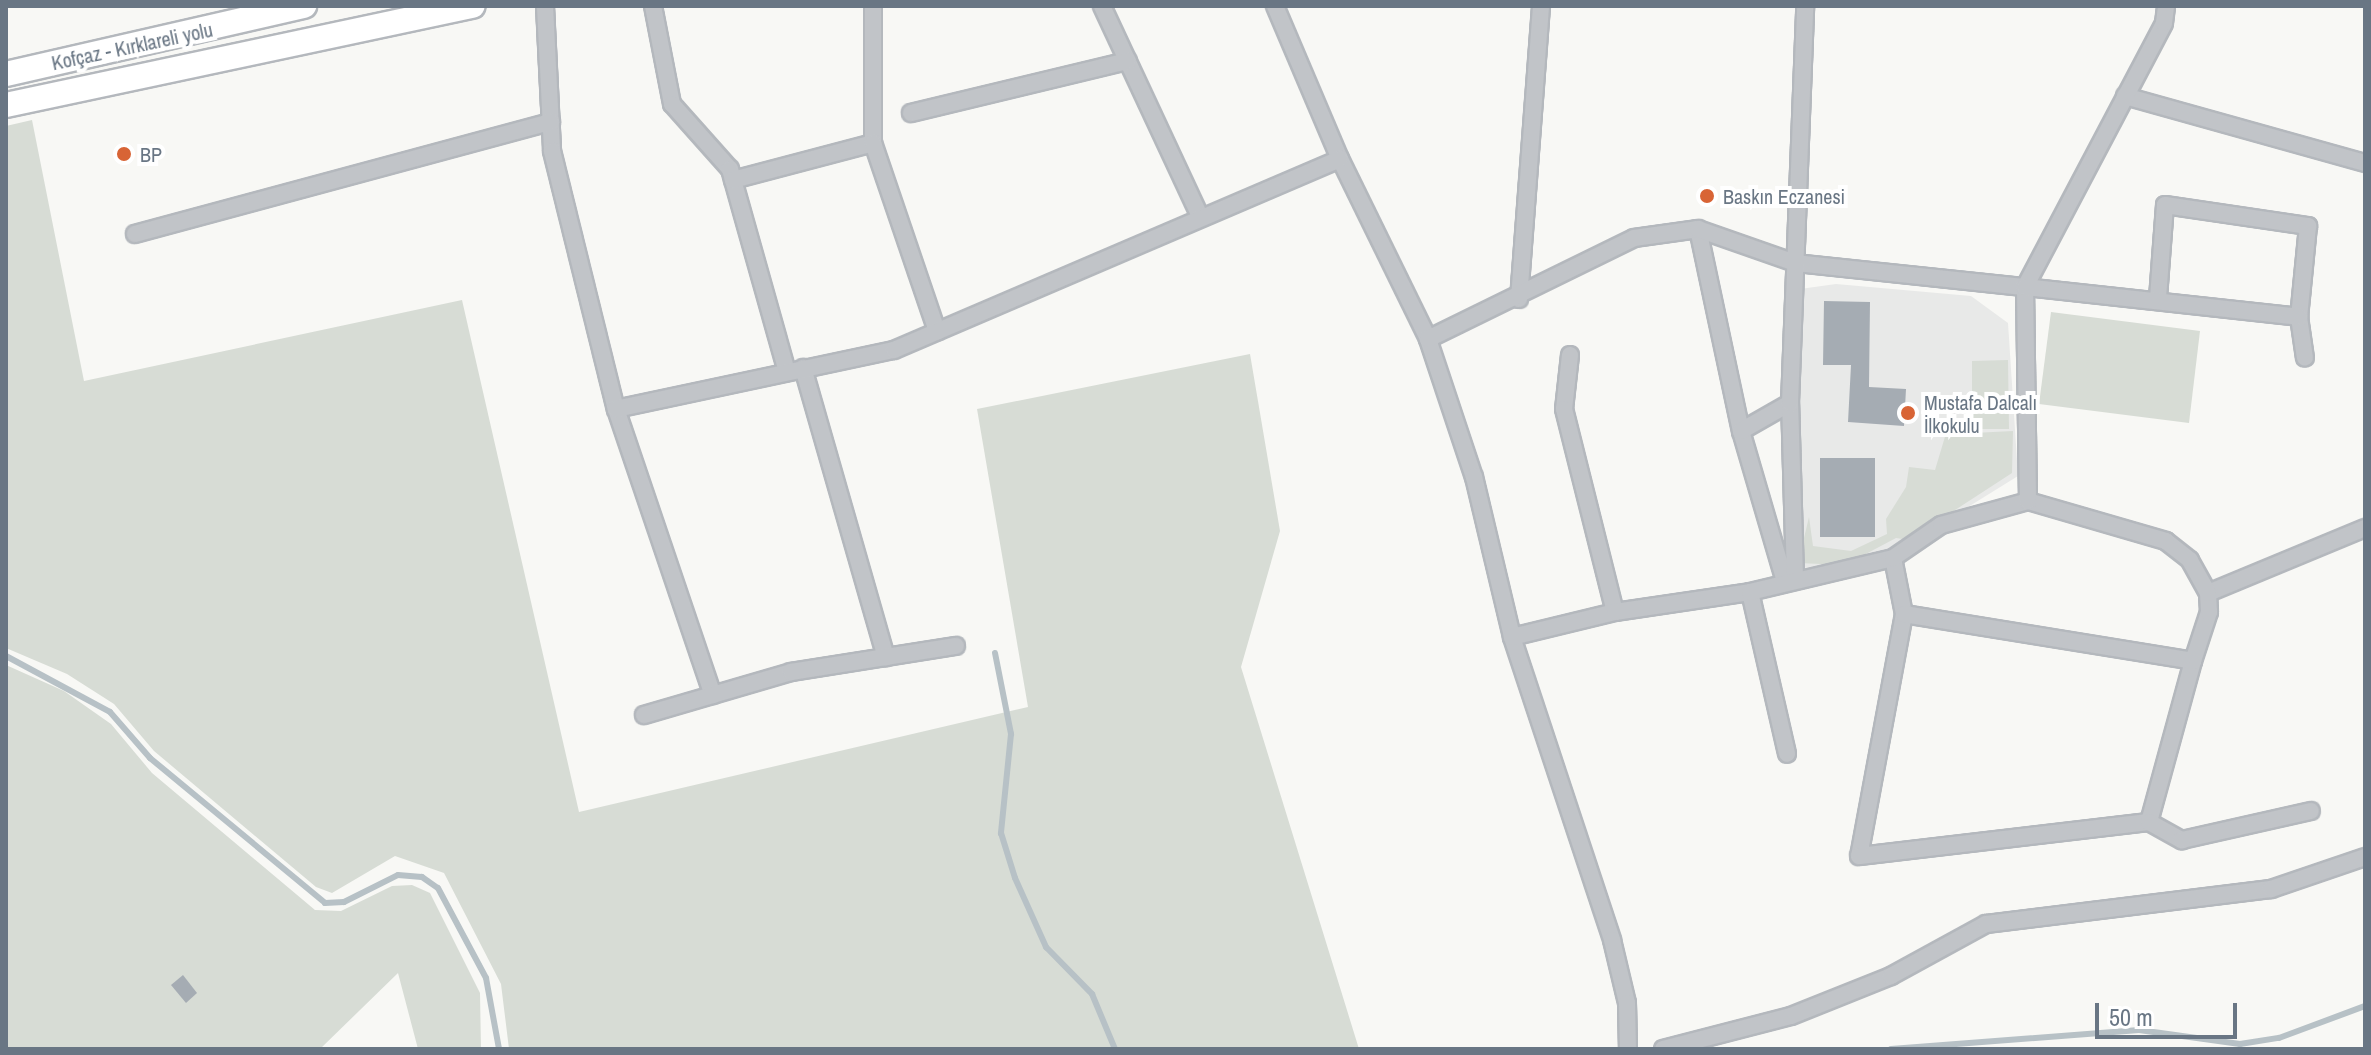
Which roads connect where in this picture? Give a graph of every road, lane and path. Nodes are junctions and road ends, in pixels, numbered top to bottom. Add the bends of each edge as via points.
1 (304, 6) edge
2 (473, 6) edge
3 (545, 6) edge
4 (653, 6) edge
5 (873, 6) edge
6 (1102, 6) edge
7 (1275, 6) edge
8 (1541, 6) edge
9 (1805, 6) edge
10 (2166, 6) edge
11 (1128, 61) junction
12 (9, 69) edge
13 (2125, 96) junction
14 (6, 105) edge
15 (911, 113) dead end
16 (551, 122) junction
17 (873, 143) junction
18 (1340, 159) junction
19 (2365, 163) edge
20 (733, 180) junction
21 (1200, 216) junction
22 (1698, 229) junction
23 (135, 234) dead end
24 (1795, 263) junction
25 (2025, 287) junction
26 (2158, 298) junction
27 (1519, 299) junction
28 (2299, 317) junction
29 (937, 331) junction
30 (1428, 339) junction
31 (1570, 355) dead end
32 (2305, 358) dead end
33 (795, 370) junction
34 (1790, 403) junction
35 (616, 409) junction
36 (1741, 431) junction
37 (2028, 501) junction
38 (2365, 528) edge
39 (1893, 558) junction
40 (1790, 579) junction
41 (1750, 592) junction
42 (2208, 593) junction
43 (1615, 612) junction
44 (1904, 614) junction
45 (1512, 637) junction
46 (956, 646) dead end
47 (886, 657) junction
48 (2193, 661) junction
49 (713, 695) junction
50 (644, 715) dead end
51 (1787, 754) dead end
52 (2311, 811) dead end
53 (2149, 822) junction
54 (2365, 857) edge
55 (1628, 1049) edge
56 (1663, 1049) edge

1 - 12 main road, Kofçaz - Kırklareli yolu
2 - 14 main road
3 - 16 street
4 - 20 street via 672,104
5 - 17 street
6 - 11 street
7 - 18 street
8 - 27 street
9 - 24 street
10 - 13 street via 2164,23
11 - 15 street
11 - 21 street
13 - 19 street
13 - 25 street
16 - 23 street
16 - 35 street via 552,151
17 - 20 street
17 - 29 street
18 - 21 street
18 - 30 street
20 - 33 street
21 - 29 street
22 - 24 street
22 - 27 street via 1634,238
22 - 36 street
24 - 25 street
24 - 34 street
25 - 26 street
25 - 37 street
26 - 28 street
26 - 28 street via 2165,205 2308,226
27 - 30 street
28 - 32 street
29 - 33 street via 894,350
30 - 45 street via 1474,477
31 - 43 street via 1564,409
33 - 35 street
33 - 47 street
34 - 36 street
34 - 40 street
35 - 49 street
36 - 40 street
37 - 39 street via 1941,525
37 - 42 street via 2166,541 2190,560
38 - 42 street
39 - 40 street
39 - 44 street
40 - 41 street
41 - 43 street
41 - 51 street
42 - 48 street via 2209,612
43 - 45 street
44 - 48 street
44 - 53 street via 1859,856
45 - 55 street via 1612,940 1627,1003
46 - 47 street
47 - 49 street via 791,672
48 - 53 street
49 - 50 street
52 - 53 street via 2182,840
54 - 56 street via 2271,889 1986,924 1891,976 1791,1016

